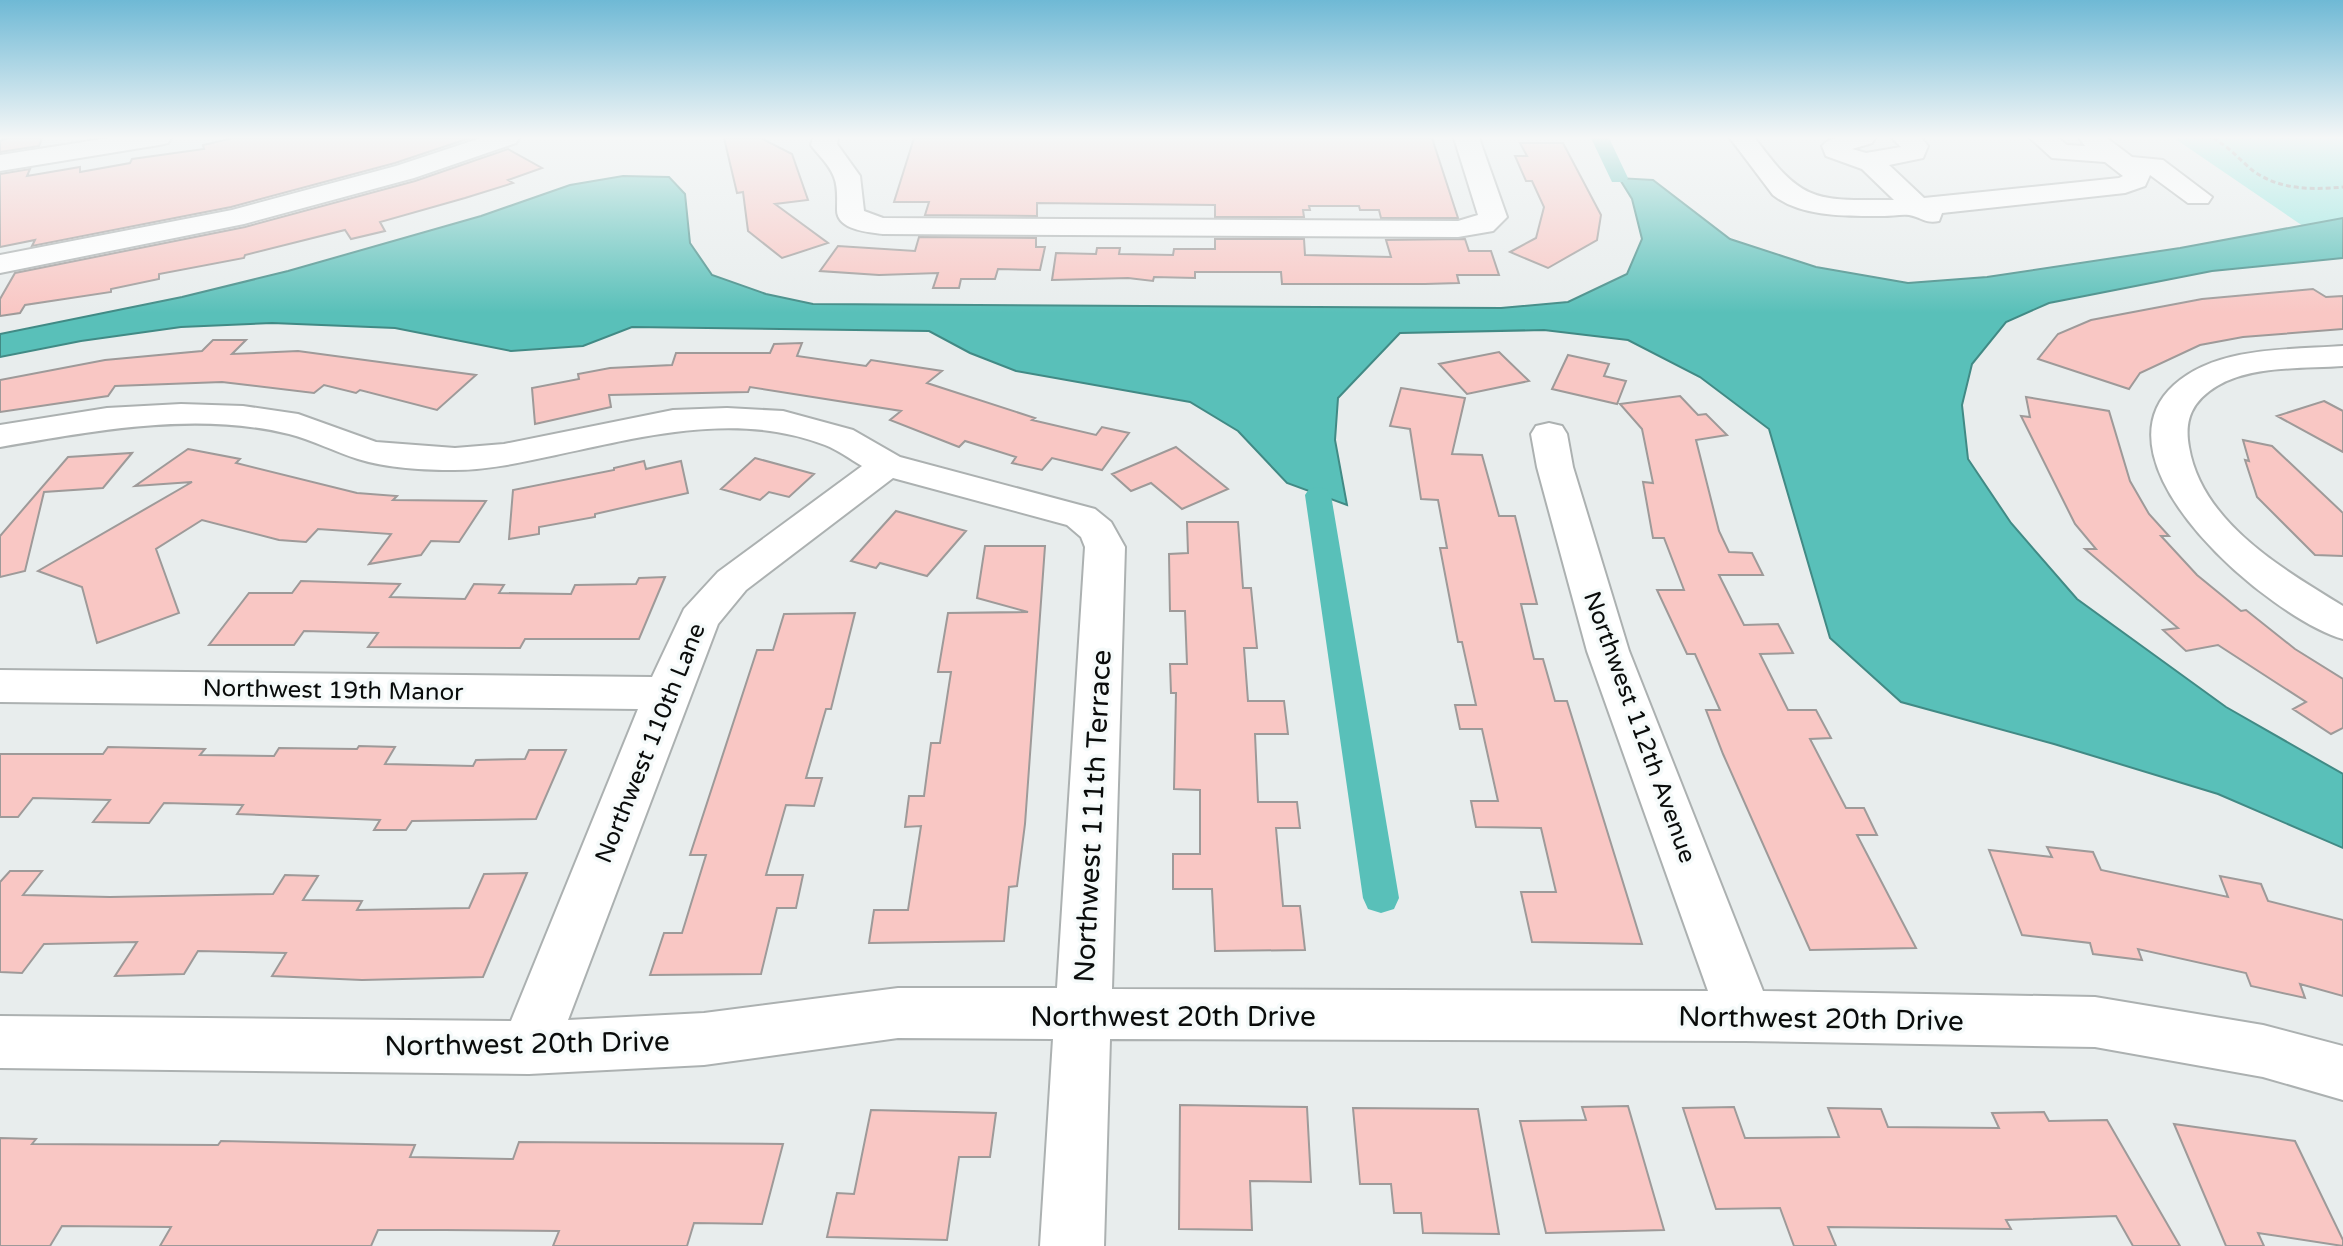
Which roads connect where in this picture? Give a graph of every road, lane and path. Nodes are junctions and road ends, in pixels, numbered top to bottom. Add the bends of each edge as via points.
1 (315, 196) edge
2 (852, 196) edge
3 (1486, 196) edge
4 (1793, 196) edge
5 (1905, 196) edge
6 (2017, 196) edge
7 (1914, 207) junction
8 (0, 264) edge
9 (2335, 363) edge
10 (1549, 434) dead end
11 (0, 436) edge
12 (887, 465) junction
13 (2343, 625) edge
14 (0, 686) edge
15 (667, 693) junction
16 (1083, 1016) junction
17 (1745, 1016) junction
18 (0, 1042) edge
19 (529, 1048) junction
20 (2343, 1073) edge
21 (1072, 1246) edge

1 - 8 street via 234,218
2 - 3 street via 850,214 861,222 899,226 1442,229 1483,225 1493,217
4 - 7 street via 1844,208
5 - 7 street
6 - 7 street via 1970,201 1998,222 1954,228
9 - 13 street via 2246,364 2205,378 2178,397 2169,423 2170,454 2189,494 2225,540 2291,593
10 - 17 street, Northwest 112th Avenue via 1608,651
11 - 12 street via 107,418 243,416 298,425 371,452 455,459 504,455 673,420 727,418 798,425 840,438
12 - 15 street, Northwest 110th Lane via 732,581 699,619
12 - 16 street, Northwest 111th Terrace via 1081,517 1105,547
14 - 15 street, Northwest 19th Manor
15 - 19 street, Northwest 110th Lane
16 - 17 street, Northwest 20th Drive
16 - 19 street, Northwest 20th Drive via 898,1013 704,1039
16 - 21 street, Northwest 111th Terrace
17 - 20 street, Northwest 20th Drive via 2095,1022 2263,1051
18 - 19 street, Northwest 20th Drive

